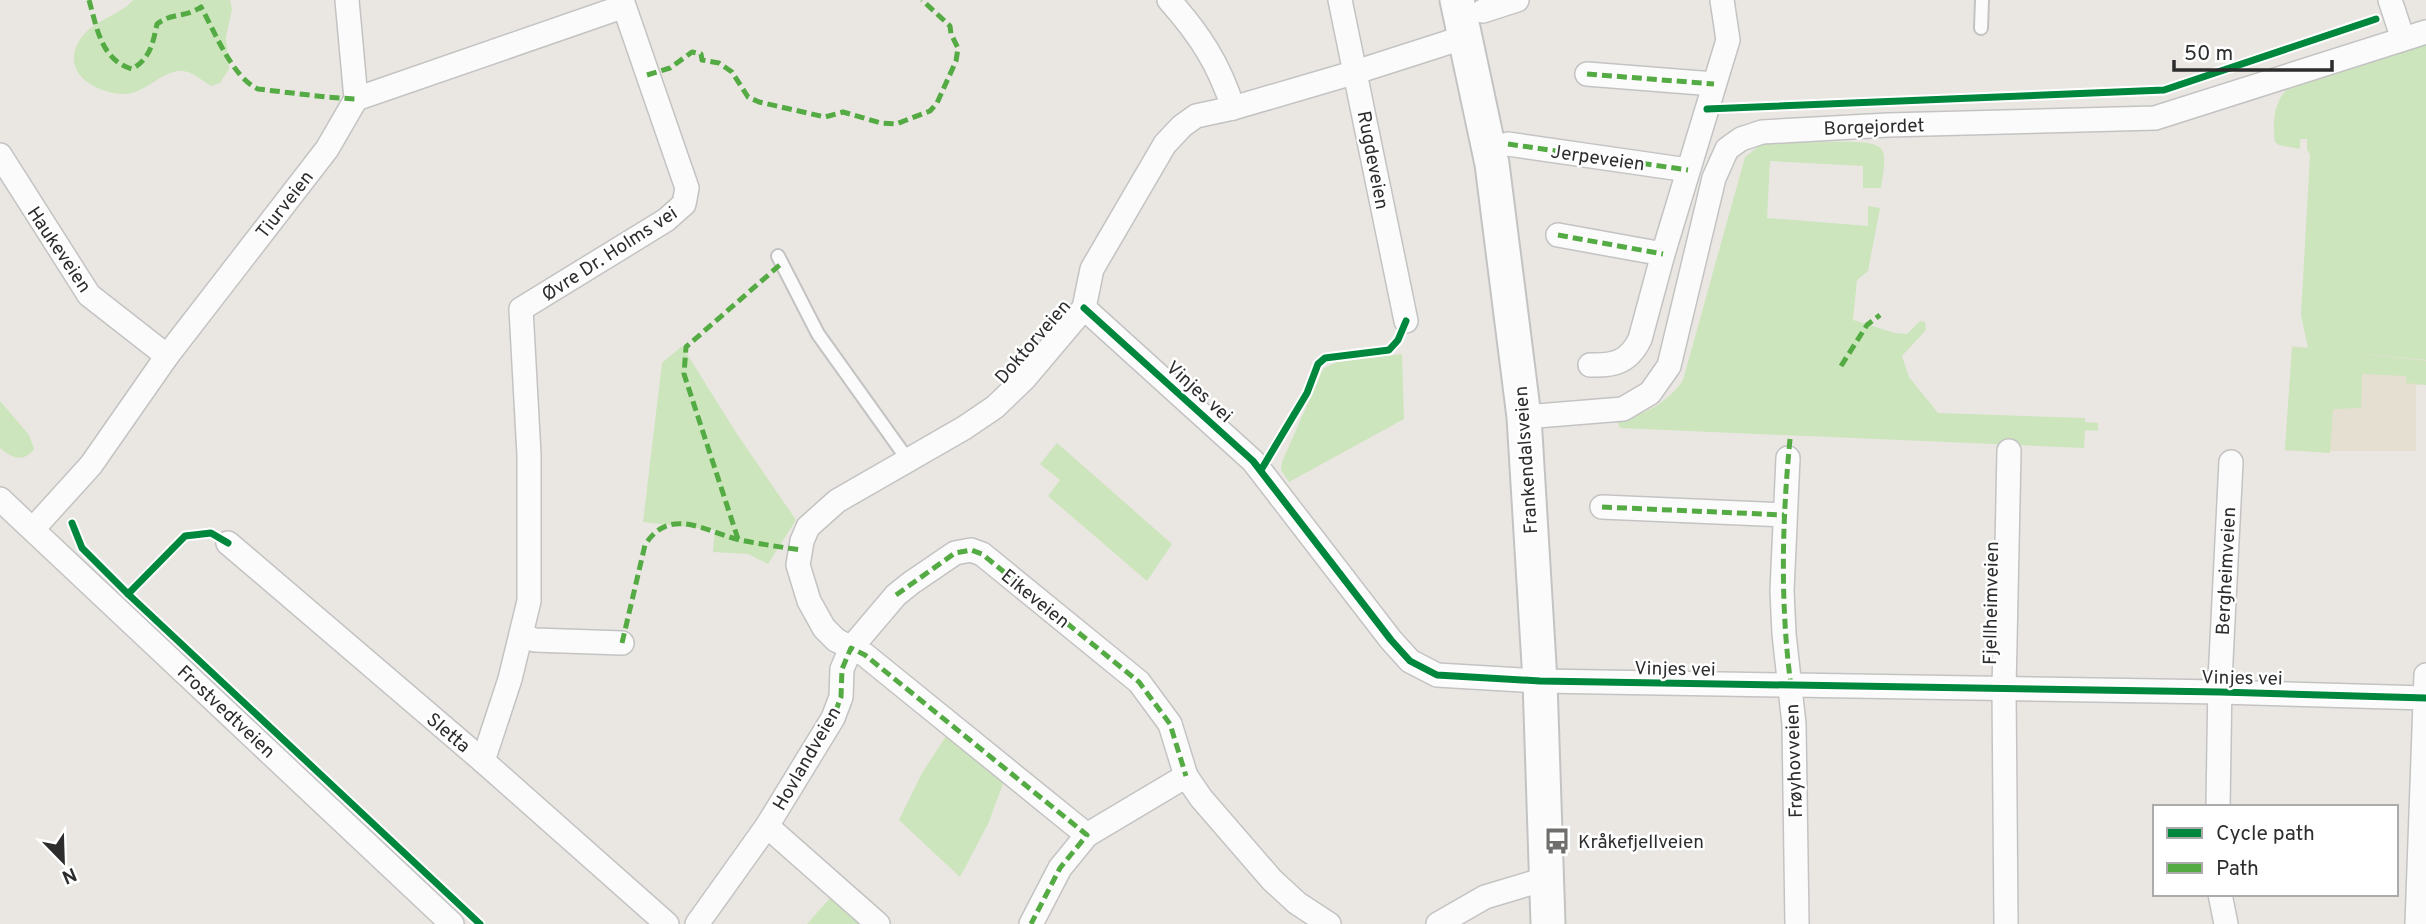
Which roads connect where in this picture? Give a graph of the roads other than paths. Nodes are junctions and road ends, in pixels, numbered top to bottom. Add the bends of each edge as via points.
1 (346, 0) edge
2 (1169, 0) edge
3 (1340, 0) edge
4 (1517, 0) edge
5 (1722, 0) edge
6 (1982, 0) edge
7 (2390, 0) edge
8 (622, 4) edge
9 (1468, 16) edge
10 (1981, 28) dead end
11 (2426, 32) edge
12 (2403, 39) junction
13 (1356, 72) junction
14 (1587, 74) dead end
15 (1714, 84) junction
16 (356, 99) junction
17 (1233, 108) junction
18 (1508, 144) dead end
19 (0, 155) edge
20 (1688, 170) junction
21 (1558, 235) dead end
22 (1663, 254) junction
23 (778, 256) dead end
24 (1083, 308) junction
25 (1406, 321) dead end
26 (167, 356) junction
27 (1590, 365) dead end
28 (1524, 417) junction
29 (2009, 451) dead end
30 (1788, 458) dead end
31 (908, 460) junction
32 (2231, 462) dead end
33 (0, 499) edge
34 (1602, 507) dead end
35 (1784, 515) junction
36 (33, 529) junction
37 (228, 544) dead end
38 (522, 636) junction
39 (622, 643) dead end
40 (851, 648) junction
41 (1540, 681) junction
42 (1791, 686) junction
43 (2004, 690) junction
44 (2426, 690) edge
45 (2220, 692) junction
46 (483, 761) junction
47 (1186, 776) junction
48 (2218, 805) edge
49 (767, 826) junction
50 (1087, 835) junction
51 (1545, 878) junction
52 (2220, 896) edge
53 (444, 921) edge
54 (667, 924) edge
55 (697, 924) edge
56 (878, 924) edge
57 (1031, 924) edge
58 (1329, 924) edge
59 (1438, 924) edge
60 (1548, 924) edge
61 (1797, 924) edge
62 (2006, 924) edge
63 (2226, 924) edge
64 (2417, 924) edge

1 - 16 street
2 - 17 street via 1209,52
3 - 13 street, Rugdeveien
4 - 9 street
5 - 15 street via 1728,40
6 - 10 lane
7 - 12 street
8 - 16 street
8 - 38 street, Øvre Dr. Holms vei via 687,188 684,204 666,220 521,309 529,455 529,601
9 - 13 street, Doktorveien
9 - 28 main road, Frankendalsveien
11 - 12 street, Borgejordet
12 - 28 street, Borgejordet via 2155,118 1897,125 1762,132 1741,139 1727,149 1714,178 1670,366 1650,393 1623,409
13 - 17 street, Doktorveien
13 - 25 street, Rugdeveien
14 - 15 street
15 - 20 street
16 - 26 street, Tiurveien via 327,149
17 - 24 street, Doktorveien via 1196,116 1165,144 1092,269
18 - 20 street, Jerpeveien
19 - 26 street, Haukeveien via 89,295
20 - 22 street
21 - 22 street
22 - 27 street via 1634,352 1613,365
23 - 31 lane via 818,334
24 - 31 street, Doktorveien via 995,407
24 - 41 street, Vinjes vei via 1253,461 1410,661 1437,675
26 - 36 street, Tiurveien via 91,465
28 - 41 main road, Frankendalsveien
29 - 43 street, Fjellheimveien
30 - 35 street, Frøyhovveien
31 - 40 street, Doktorveien via 837,501 808,527 802,541 798,565 809,601 824,628
32 - 45 street, Bergheimveien
33 - 36 street, Frostvedtveien
34 - 35 street
35 - 42 street, Frøyhovveien via 1782,592
36 - 53 street, Frostvedtveien
37 - 46 street, Sletta
38 - 39 street
38 - 46 street, Øvre Dr. Holms vei
40 - 47 street, Eikeveien via 911,583 955,553 971,550 982,554 1139,682 1170,724
40 - 49 street, Hovlandveien via 833,718
40 - 50 street, Doktorveien
41 - 42 street, Vinjes vei
41 - 51 main road, Frankendalsveien
42 - 43 street, Vinjes vei
42 - 61 street, Frøyhovveien
43 - 45 street, Vinjes vei
43 - 62 street, Fjellheimveien
44 - 45 street, Vinjes vei
44 - 64 street
45 - 48 street, Bergheimveien
46 - 54 street, Sletta
47 - 50 street
47 - 58 street, Eikeveien via 1272,880
49 - 55 street, Hovlandveien
49 - 56 street, Hovlandveien
50 - 57 street via 1060,868
51 - 59 street via 1485,897
51 - 60 main road, Frankendalsveien
52 - 63 street

